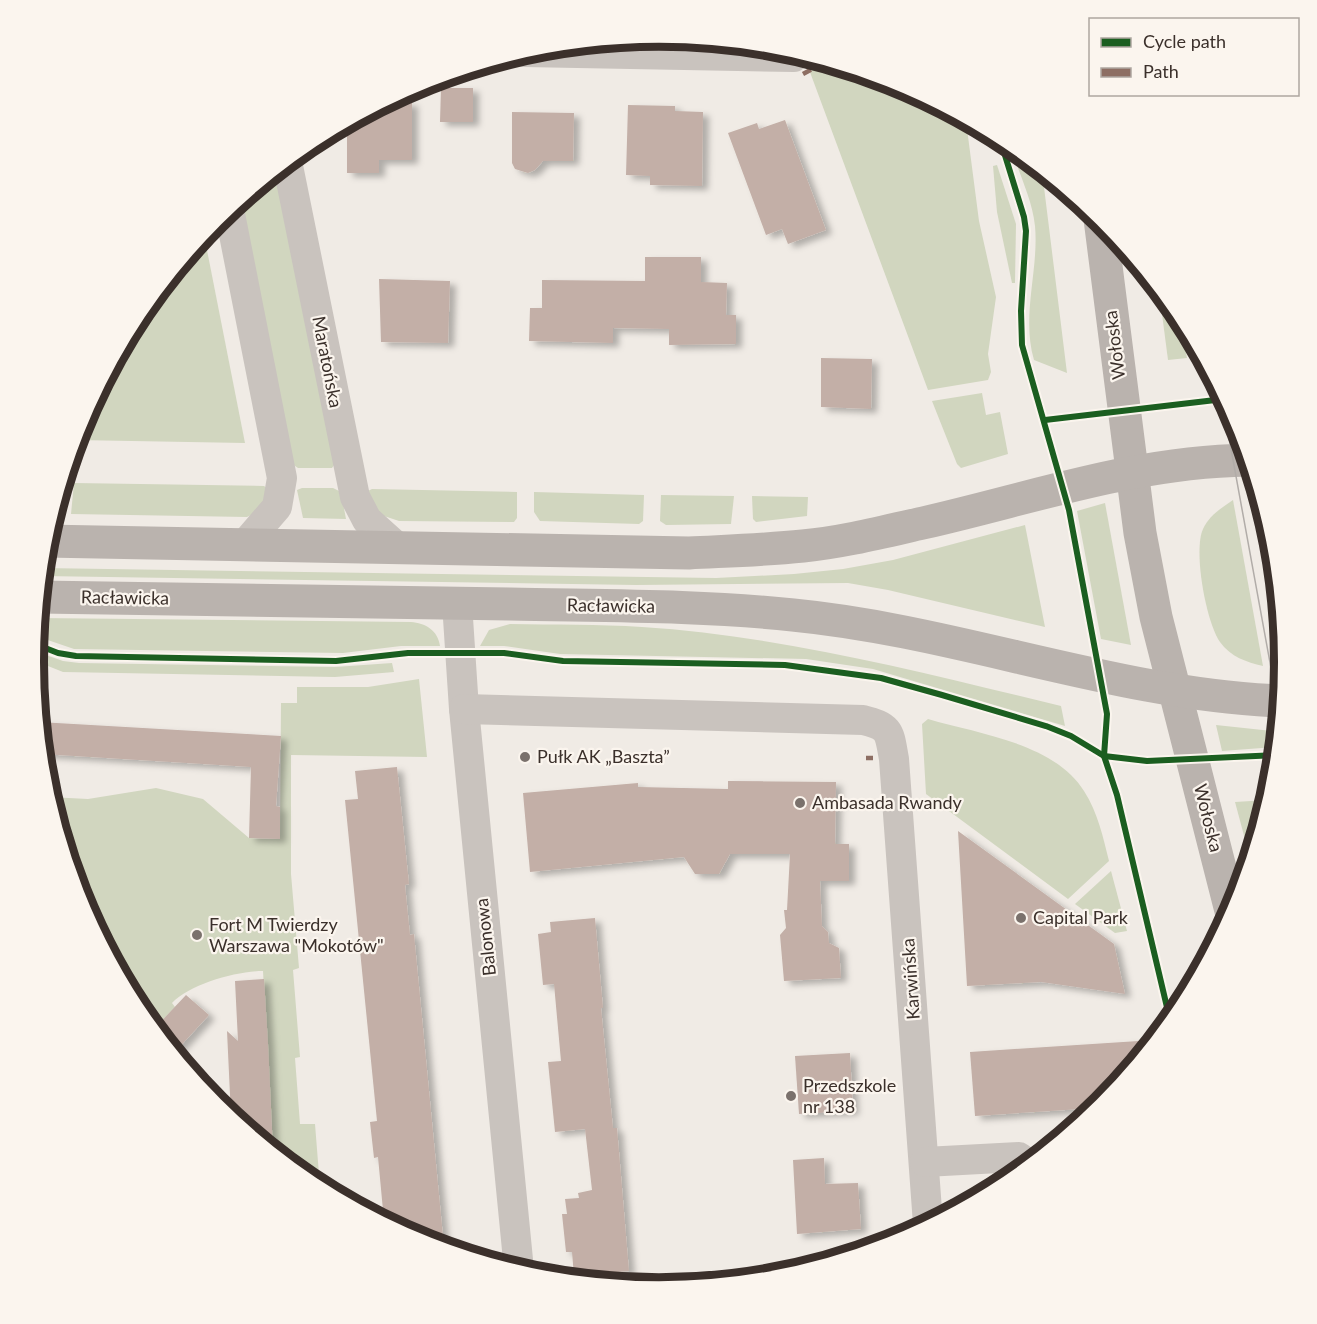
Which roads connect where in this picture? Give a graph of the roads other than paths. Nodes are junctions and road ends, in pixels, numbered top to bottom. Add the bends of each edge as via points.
1 (703, 48) edge
2 (592, 51) edge
3 (289, 171) edge
4 (231, 220) edge
5 (1102, 237) edge
6 (1240, 460) edge
7 (1132, 470) junction
8 (55, 541) edge
9 (245, 544) junction
10 (397, 547) junction
11 (47, 597) edge
12 (457, 603) junction
13 (1174, 690) junction
14 (1272, 700) edge
15 (464, 709) junction
16 (1227, 896) edge
17 (1021, 1158) edge
18 (925, 1162) junction
19 (928, 1215) edge
20 (518, 1260) edge

1 - 2 street
3 - 10 street, Maratońska via 355,497 367,520
4 - 9 street via 282,478 277,507
5 - 7 main road, Wołoska
6 - 7 main road
7 - 10 main road via 925,522 804,546 689,553
7 - 13 main road, Wołoska via 1156,617
8 - 9 main road
9 - 10 main road
11 - 12 main road, Racławicka
12 - 13 main road, Racławicka via 690,608 853,621
12 - 15 street, Balonowa
13 - 14 main road, Racławicka
13 - 16 main road, Wołoska
15 - 18 street, Karwińska via 863,720 880,724 890,735
15 - 20 street, Balonowa
17 - 18 street
18 - 19 street, Karwińska

